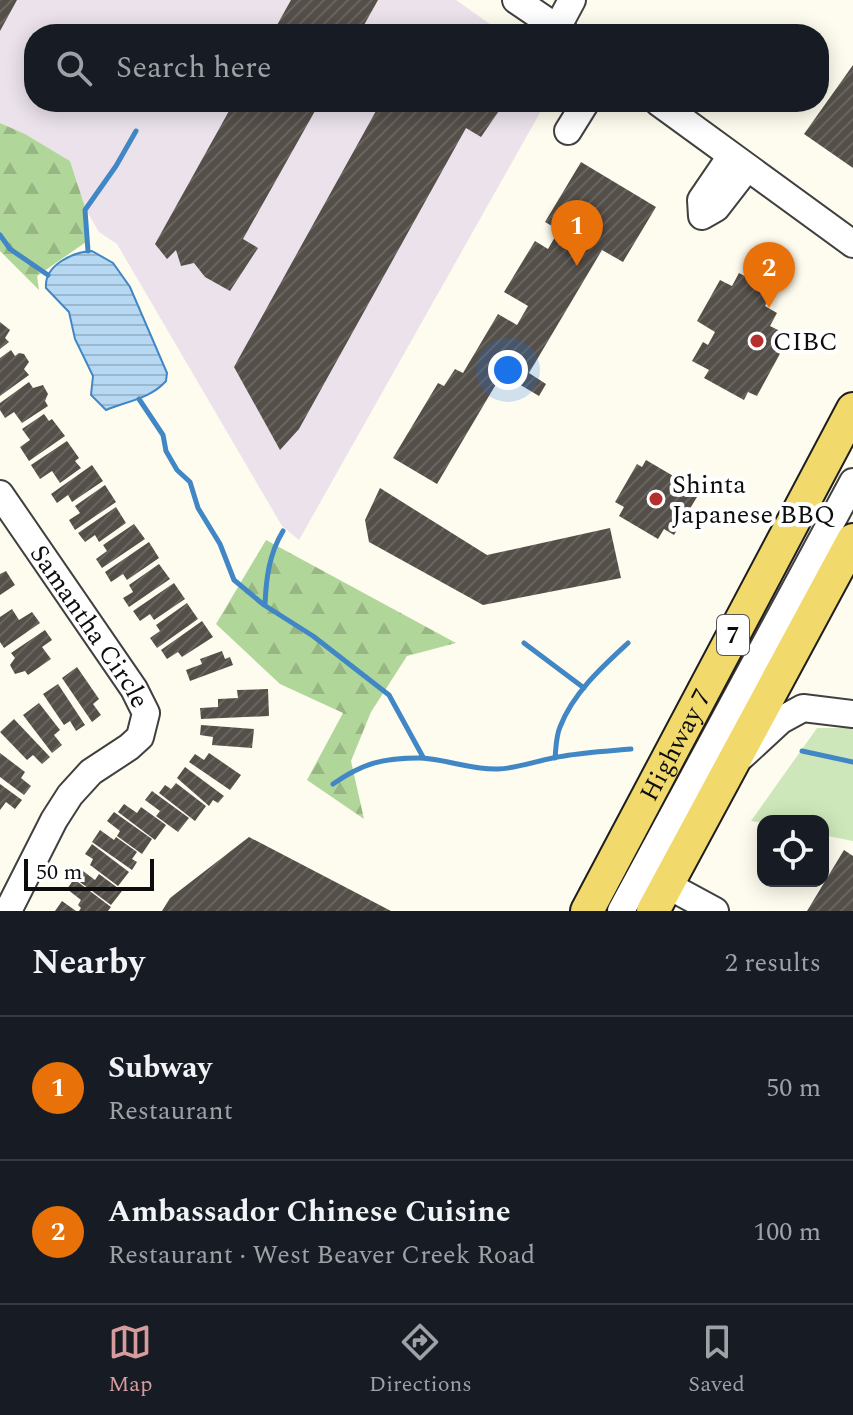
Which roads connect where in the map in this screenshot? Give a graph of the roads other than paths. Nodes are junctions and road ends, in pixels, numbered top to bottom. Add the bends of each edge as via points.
1 (516, 0) edge
2 (572, 0) edge
3 (552, 24) edge
4 (564, 24) edge
5 (580, 112) edge
6 (672, 112) edge
7 (568, 131) dead end
8 (853, 244) edge
9 (853, 409) edge
10 (853, 482) edge
11 (0, 494) edge
12 (853, 540) edge
13 (852, 714) edge
14 (728, 769) junction
15 (660, 898) edge
16 (8, 911) edge
17 (587, 911) edge
18 (621, 911) edge
19 (715, 911) edge

1 - 3 street
2 - 4 street
5 - 7 street
6 - 8 street
9 - 17 main road, Highway 7 / 7
10 - 18 street
11 - 16 street, Samantha Circle via 146,713 140,737 91,772 70,795
12 - 14 main road, 7
13 - 14 street via 803,708 781,720
14 - 15 main road, 7
15 - 19 street

